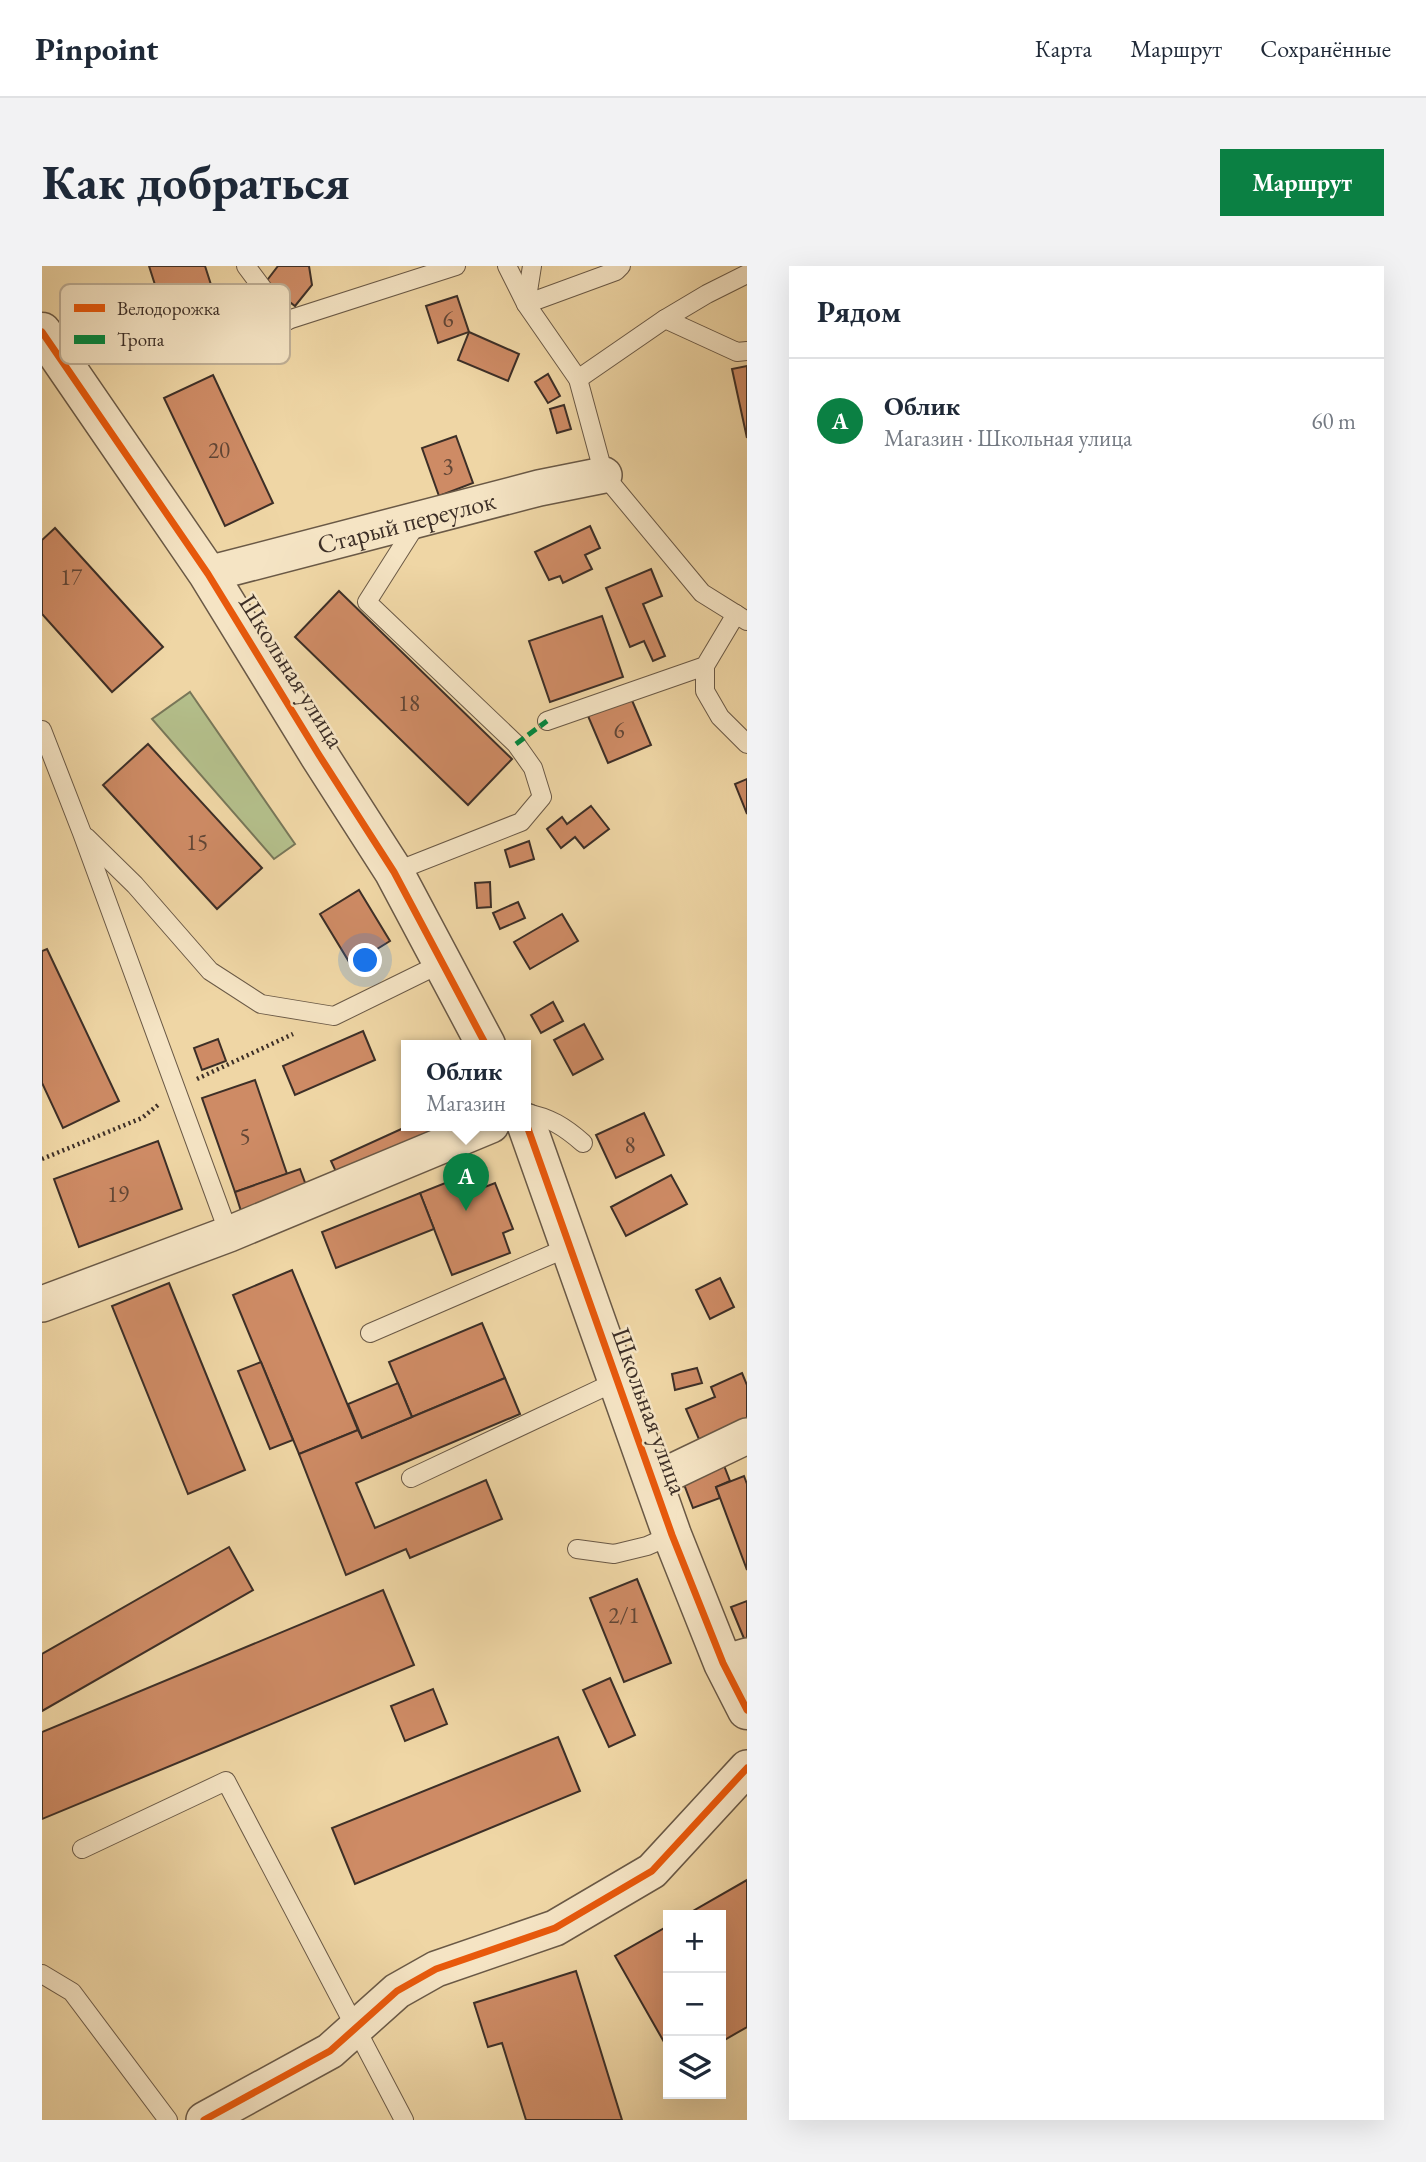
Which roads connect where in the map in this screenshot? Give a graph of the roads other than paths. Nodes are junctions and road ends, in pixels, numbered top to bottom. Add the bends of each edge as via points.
1 (246, 266) edge
2 (456, 266) edge
3 (507, 266) edge
4 (532, 266) edge
5 (621, 266) edge
6 (747, 274) edge
7 (259, 284) edge
8 (526, 304) junction
9 (665, 319) junction
10 (290, 320) edge
11 (42, 332) edge
12 (747, 351) edge
13 (60, 359) edge
14 (64, 364) edge
15 (578, 379) junction
16 (604, 475) junction
17 (419, 520) junction
18 (208, 574) junction
19 (742, 618) edge
20 (705, 666) junction
21 (547, 720) dead end
22 (42, 730) edge
23 (747, 744) edge
24 (82, 833) junction
25 (394, 872) junction
26 (442, 963) junction
27 (483, 1040) edge
28 (531, 1114) edge
29 (477, 1131) edge
30 (529, 1131) edge
31 (583, 1143) dead end
32 (229, 1234) junction
33 (569, 1247) junction
34 (44, 1297) edge
35 (370, 1333) dead end
36 (617, 1381) junction
37 (747, 1436) edge
38 (411, 1478) dead end
39 (653, 1481) junction
40 (672, 1535) junction
41 (576, 1549) dead end
42 (735, 1659) edge
43 (747, 1710) edge
44 (747, 1768) edge
45 (82, 1849) dead end
46 (42, 1974) edge
47 (357, 2027) junction
48 (168, 2120) edge
49 (204, 2120) edge
50 (404, 2120) edge

1 - 7 lane
2 - 10 lane
3 - 8 lane
4 - 8 lane
5 - 8 lane
6 - 9 lane
8 - 15 lane
9 - 12 lane via 737,352
9 - 15 lane
11 - 13 street, Школьная улица
14 - 18 street, Школьная улица
15 - 16 lane
16 - 17 street, Старый переулок
16 - 19 lane via 702,593
17 - 18 street, Старый переулок
17 - 25 lane via 367,602 516,744 533,768 542,797 522,822
18 - 25 street, Школьная улица
19 - 20 lane
20 - 21 lane
20 - 23 lane via 705,691 720,717
22 - 24 lane
24 - 26 lane via 210,971 261,1004 334,1016
24 - 32 lane
25 - 26 street, Школьная улица
26 - 27 street, Школьная улица
28 - 31 lane via 546,1117
29 - 32 street
30 - 33 street, Школьная улица
32 - 34 street
33 - 35 lane
33 - 36 street, Школьная улица
36 - 38 lane
36 - 39 street, Школьная улица
37 - 39 street
39 - 40 street, Школьная улица
40 - 41 lane via 614,1553
40 - 42 street, Школьная улица
42 - 43 street, Школьная улица
44 - 47 street via 652,1871 555,1928 436,1969 397,1991
45 - 47 lane via 226,1781
46 - 48 lane via 72,1992
47 - 49 street via 330,2051
47 - 50 lane

